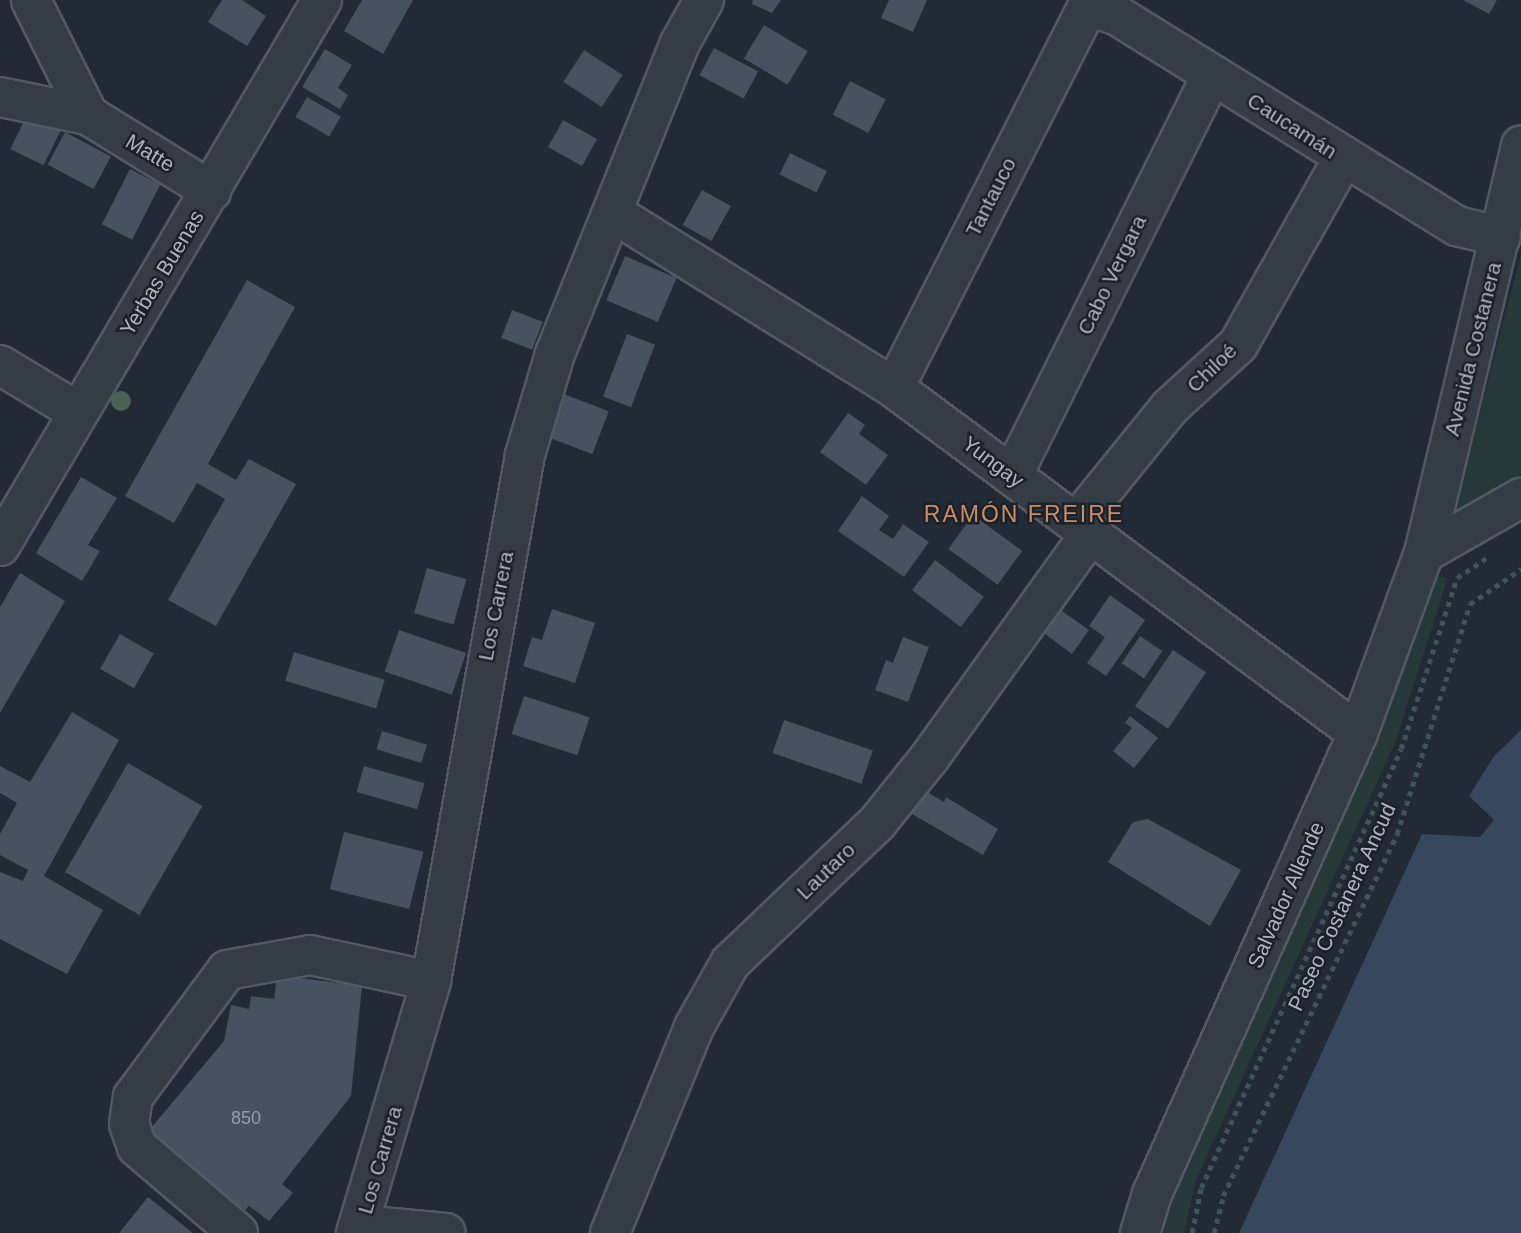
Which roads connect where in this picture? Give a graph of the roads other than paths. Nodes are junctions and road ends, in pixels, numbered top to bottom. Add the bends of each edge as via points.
1 (31, 0) edge
2 (322, 0) edge
3 (704, 0) edge
4 (1088, 6) joint
5 (1212, 75) junction
6 (0, 97) edge
7 (88, 116) junction
8 (1521, 145) edge
9 (1343, 159) junction
10 (211, 191) junction
11 (612, 213) junction
12 (1501, 237) junction
13 (0, 365) edge
14 (894, 388) junction
15 (78, 412) junction
16 (1012, 475) junction
17 (1521, 498) edge
18 (1083, 528) junction
19 (0, 546) edge
20 (1424, 553) junction
21 (1358, 733) junction
22 (431, 981) junction
23 (359, 1229) edge
24 (238, 1233) edge
25 (446, 1233) edge
26 (610, 1233) edge
27 (1140, 1233) edge

1 - 7 street
2 - 10 street, Yerbas Buenas
3 - 11 street, Los Carrera via 679,45
4 - 5 street, Caucamán via 1118,16
4 - 14 street, Tantauco
5 - 9 street, Caucamán
5 - 16 street, Cabo Vergara
6 - 7 street, Matte
7 - 10 street, Matte
8 - 12 street, Avenida Costanera
9 - 12 street, Caucamán via 1457,226
9 - 18 street, Chiloé via 1238,345 1170,407
10 - 15 street, Yerbas Buenas
11 - 14 street, Yungay
11 - 22 street, Los Carrera via 555,354 524,455
12 - 20 street, Avenida Costanera
13 - 15 street
14 - 16 street, Yungay
15 - 19 street, Yerbas Buenas
16 - 18 street, Yungay
17 - 20 street
18 - 21 street, Yungay
18 - 26 street, Lautaro via 930,757 877,823 730,963 694,1027
20 - 21 street, Salvador Allende
21 - 27 street, Salvador Allende via 1152,1194
22 - 23 street, Los Carrera
22 - 24 street via 310,955 227,970 133,1097 129,1124 137,1147
23 - 25 street

